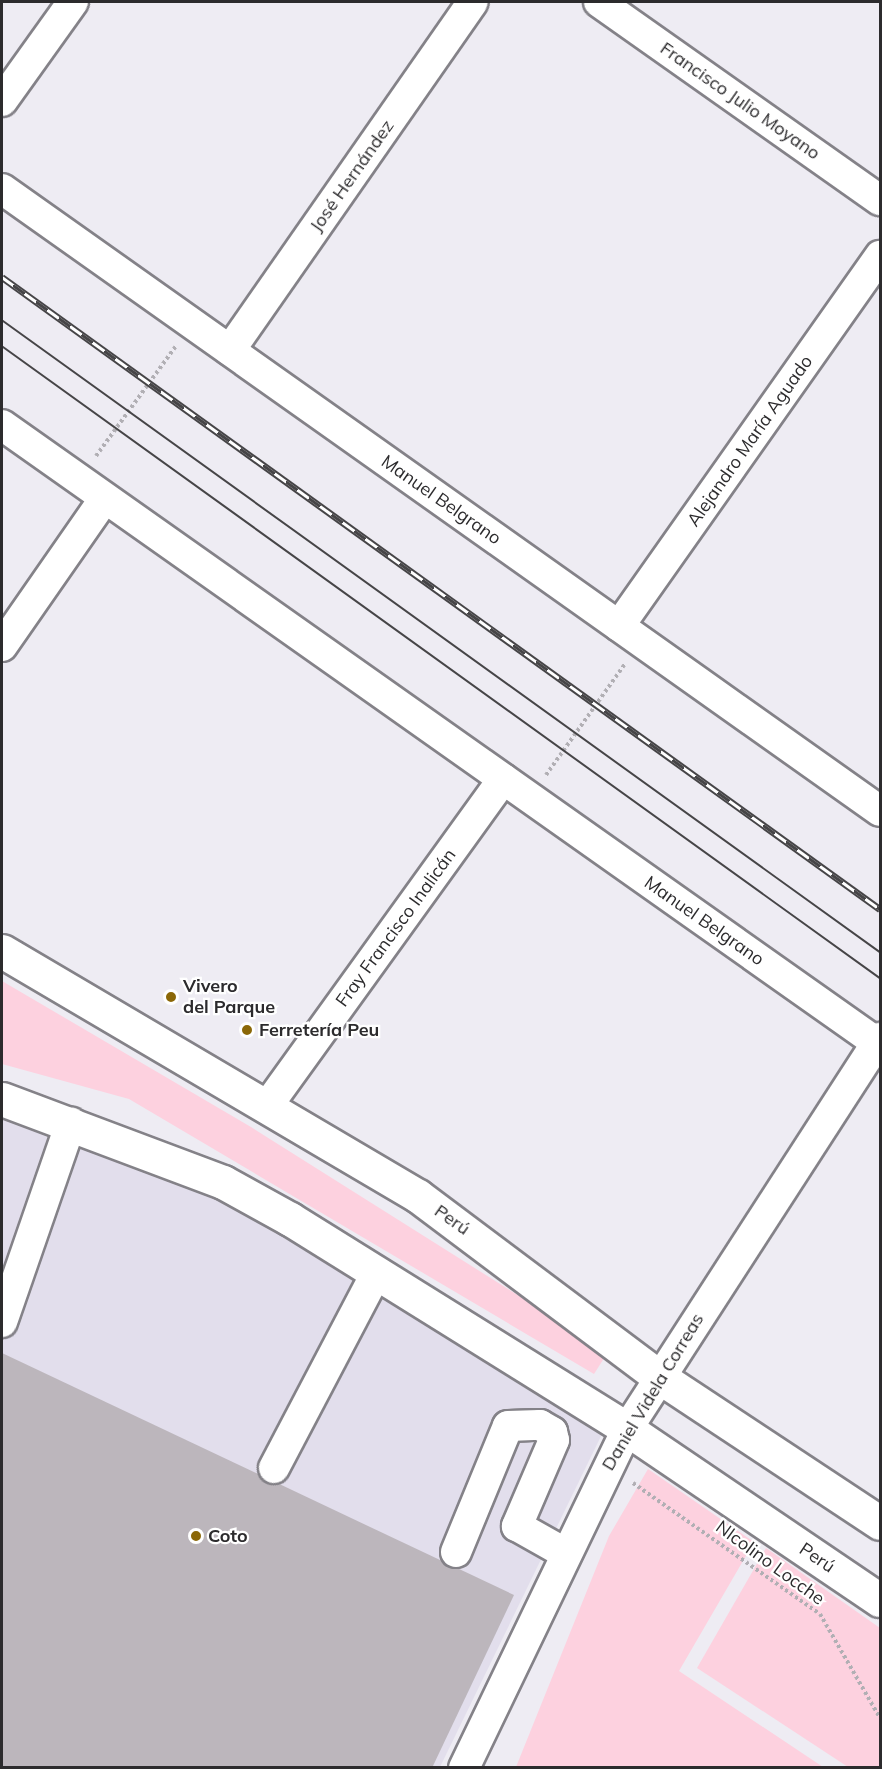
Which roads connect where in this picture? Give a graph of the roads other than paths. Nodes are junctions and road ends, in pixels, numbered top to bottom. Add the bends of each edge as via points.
1 (73, 2) edge
2 (473, 2) edge
3 (599, 2) edge
4 (2, 101) edge
5 (2, 189) edge
6 (880, 200) edge
7 (880, 256) edge
8 (230, 350) junction
9 (2, 425) edge
10 (105, 498) junction
11 (630, 634) junction
12 (2, 646) edge
13 (503, 779) junction
14 (880, 811) edge
15 (2, 951) edge
16 (879, 1040) edge
17 (2, 1099) edge
18 (268, 1105) junction
19 (70, 1122) junction
20 (377, 1272) junction
21 (2, 1322) edge
22 (658, 1376) junction
23 (627, 1429) junction
24 (274, 1468) dead end
25 (880, 1524) edge
26 (456, 1552) dead end
27 (565, 1553) junction
28 (880, 1600) edge
29 (464, 1767) edge

1 - 4 street
2 - 8 street, José Hernández
3 - 6 street, Francisco Julio Moyano
5 - 8 street, Manuel Belgrano
7 - 11 street, Alejandro María Aguado
8 - 11 street, Manuel Belgrano
9 - 10 street, Manuel Belgrano
10 - 12 street
10 - 13 street, Manuel Belgrano
11 - 14 street, Manuel Belgrano
13 - 16 street, Manuel Belgrano
13 - 18 street, Fray Francisco Inalicán
15 - 18 main road, Perú
16 - 22 street, Daniel Videla Correas
17 - 19 main road, Perú
18 - 22 main road, Perú via 418,1196
19 - 20 main road, Perú via 223,1182
19 - 21 street
20 - 23 main road, Perú
20 - 24 street
22 - 23 street, Daniel Videla Correas
22 - 25 main road, Perú
23 - 27 street, Daniel Videla Correas
23 - 28 main road, Perú
26 - 27 street via 508,1426 540,1425 552,1432 554,1440 517,1526
27 - 29 street, Daniel Videla Correas

